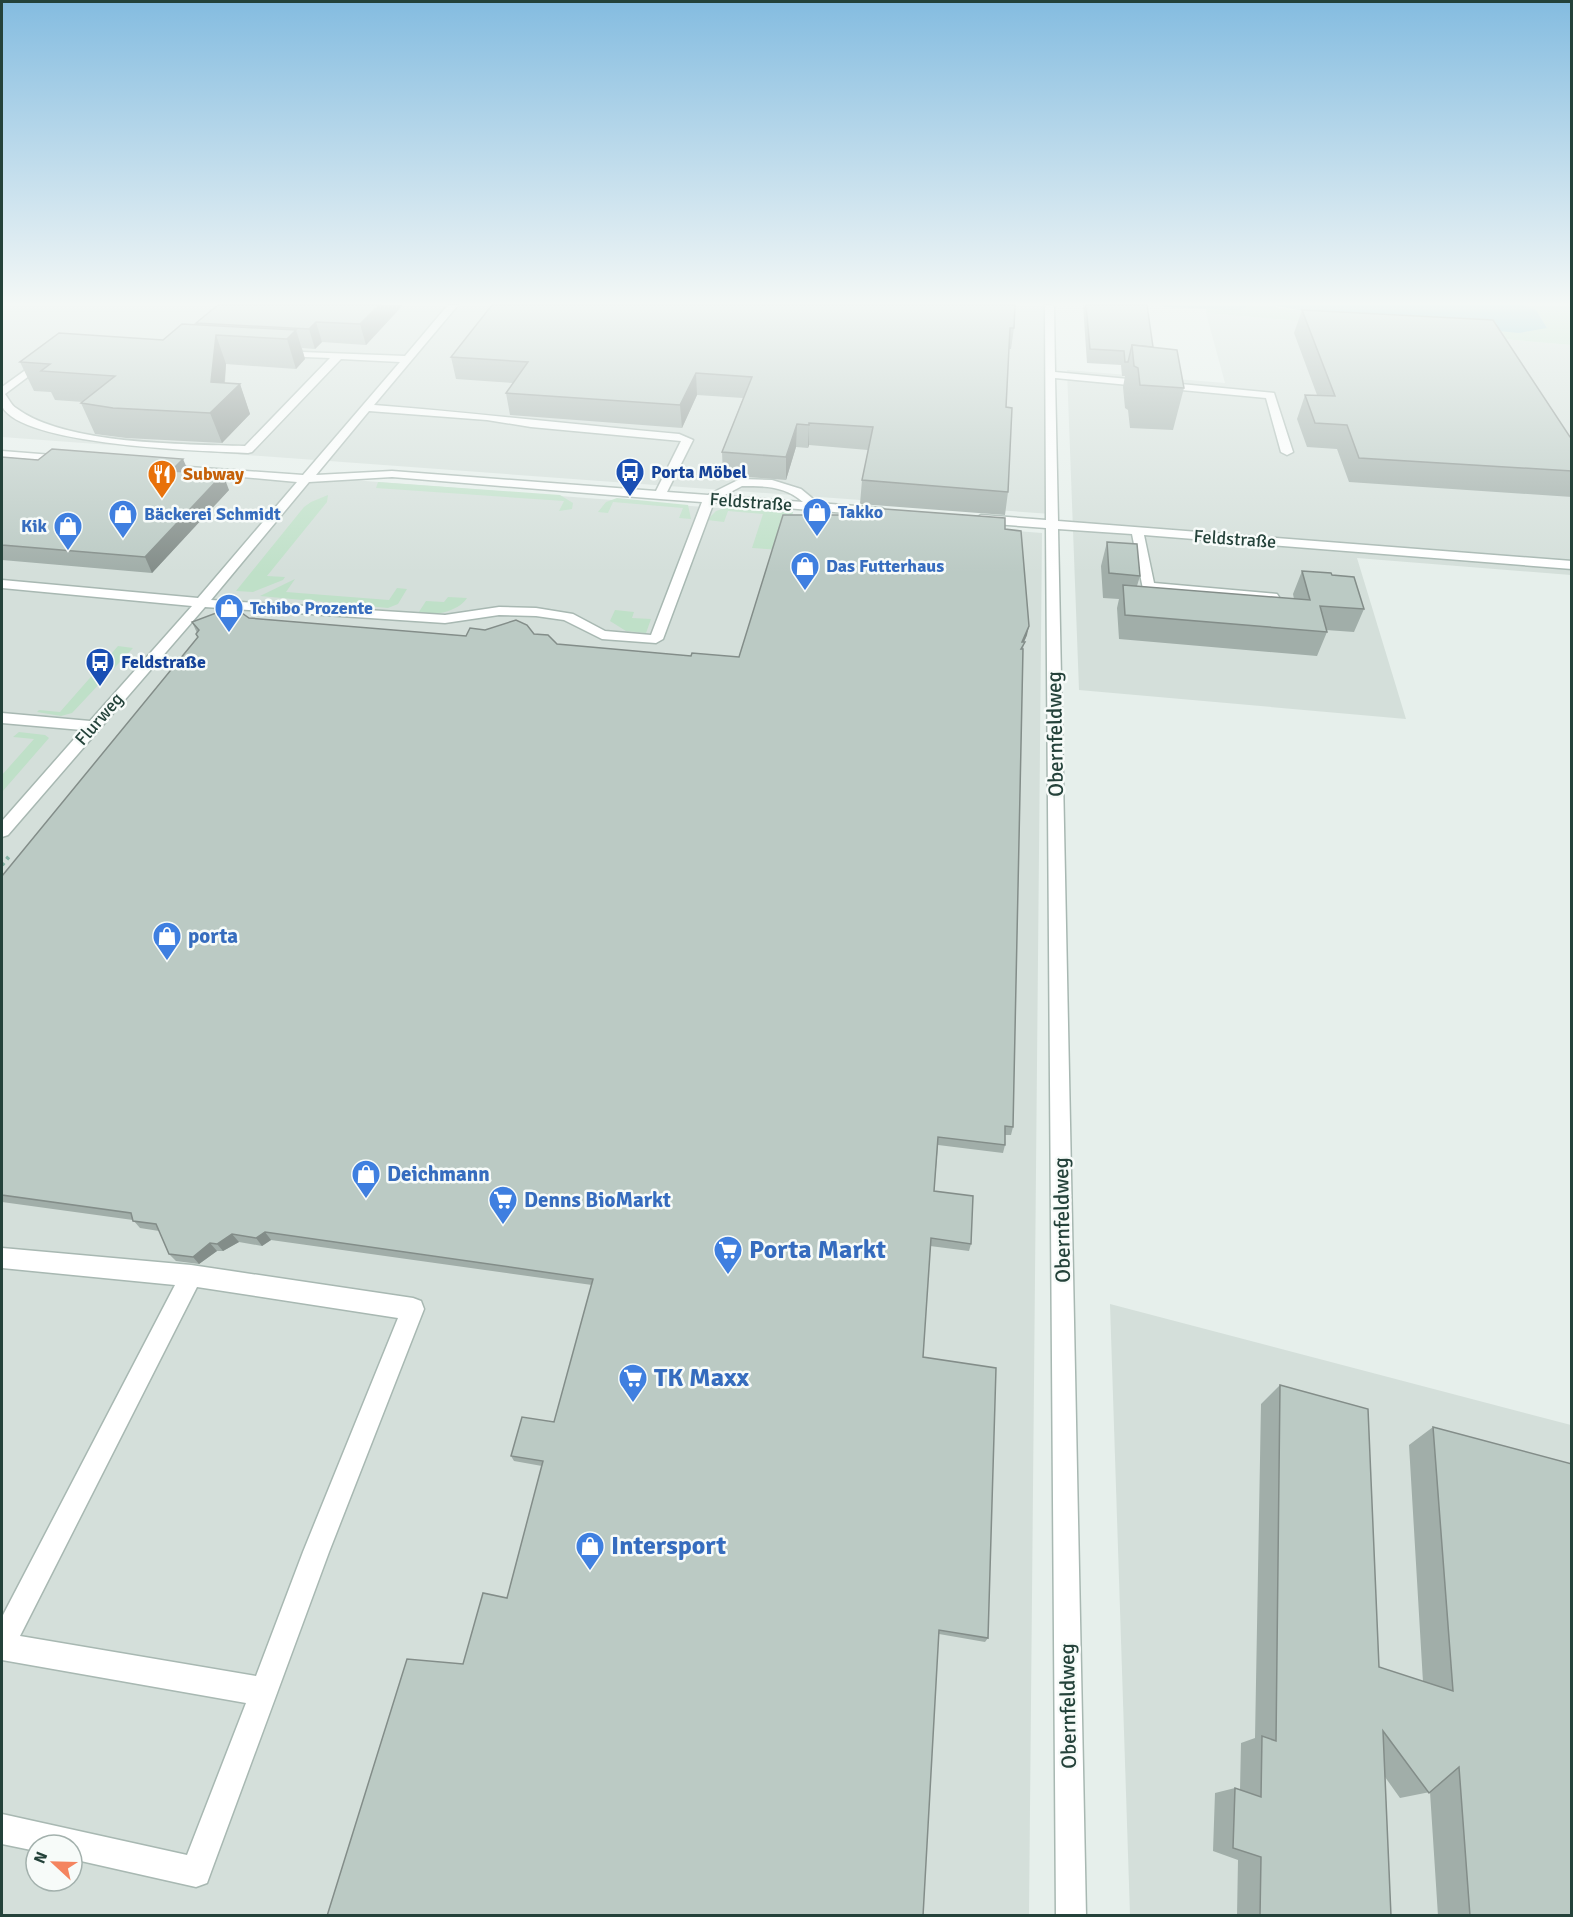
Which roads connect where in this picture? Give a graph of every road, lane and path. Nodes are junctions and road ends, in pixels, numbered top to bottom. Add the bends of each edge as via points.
1 (2, 394) edge
2 (301, 394) edge
3 (376, 394) edge
4 (1051, 394) edge
5 (1264, 394) edge
6 (365, 408) junction
7 (1287, 452) dead end
8 (2, 454) edge
9 (72, 460) edge
10 (155, 466) edge
11 (305, 479) junction
12 (660, 495) junction
13 (709, 499) junction
14 (814, 506) junction
15 (898, 513) edge
16 (969, 518) edge
17 (1052, 525) junction
18 (1137, 531) junction
19 (1572, 565) edge
20 (6, 584) edge
21 (1272, 597) edge
22 (202, 602) junction
23 (2, 718) edge
24 (92, 726) junction
25 (2, 831) edge
26 (2, 1258) edge
27 (191, 1276) junction
28 (2, 1645) edge
29 (265, 1692) junction
30 (2, 1828) edge
31 (1071, 1916) edge

1 - 2 street via 12,411 64,431 110,440 248,450
3 - 6 street, Flurweg
4 - 17 street, Obernfeldweg
5 - 7 street via 1270,395
6 - 11 street, Flurweg
6 - 12 street via 487,417 687,440
8 - 9 street
10 - 11 street, Feldstraße
11 - 12 street, Feldstraße via 392,474
11 - 22 street, Flurweg
12 - 13 street, Feldstraße
13 - 14 street, Feldstraße
13 - 14 street via 740,482 772,483 797,491
13 - 22 street via 657,639 602,634 568,617 536,612 499,611 445,619
14 - 15 street, Feldstraße
16 - 17 street, Feldstraße
17 - 18 street, Feldstraße
17 - 31 street, Obernfeldweg
18 - 19 street, Feldstraße
18 - 21 street via 1148,586
20 - 22 street
22 - 24 street, Flurweg
23 - 24 street
24 - 25 street, Flurweg
26 - 27 street
27 - 28 street
27 - 29 street via 414,1309 316,1552
28 - 29 street
29 - 30 street via 196,1872

